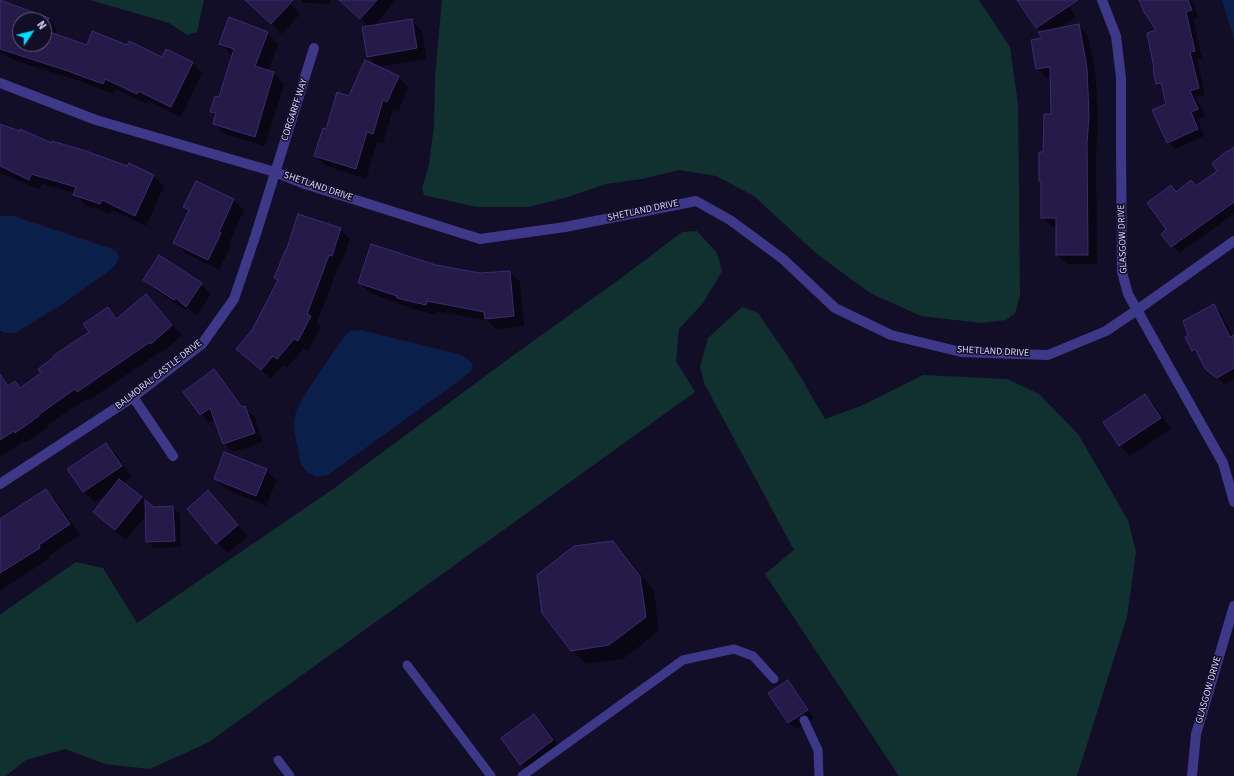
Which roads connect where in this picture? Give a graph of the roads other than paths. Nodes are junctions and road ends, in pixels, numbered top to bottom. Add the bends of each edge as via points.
1 (1102, 0) edge
2 (314, 48) dead end
3 (0, 82) edge
4 (275, 172) junction
5 (1234, 241) edge
6 (1137, 310) junction
7 (133, 397) junction
8 (173, 456) dead end
9 (0, 484) edge
10 (1234, 502) edge
11 (1234, 606) edge
12 (407, 665) dead end
13 (774, 679) dead end
14 (804, 720) dead end
15 (278, 760) dead end
16 (290, 776) edge
17 (492, 776) edge
18 (522, 776) edge
19 (819, 776) edge
20 (1192, 776) edge

1 - 6 street, GLASGOW DRIVE via 1116,36 1121,78 1122,272 1128,294
2 - 4 street, CORGARFF WAY
3 - 4 street, SHETLAND DRIVE via 96,120
4 - 6 street, SHETLAND DRIVE via 305,184 480,239 565,227 696,200 730,220 782,260 835,308 891,335 961,352 1048,355 1106,331
4 - 7 street, BALMORAL CASTLE DRIVE via 234,299 202,344
5 - 6 street, SHETLAND DRIVE
6 - 10 street, GLASGOW DRIVE via 1223,463
7 - 8 street
7 - 9 street, BALMORAL CASTLE DRIVE
11 - 20 street, GLASGOW DRIVE via 1196,734
12 - 17 lane
13 - 18 lane via 753,656 734,649 683,660
14 - 19 lane via 818,750
15 - 16 lane

